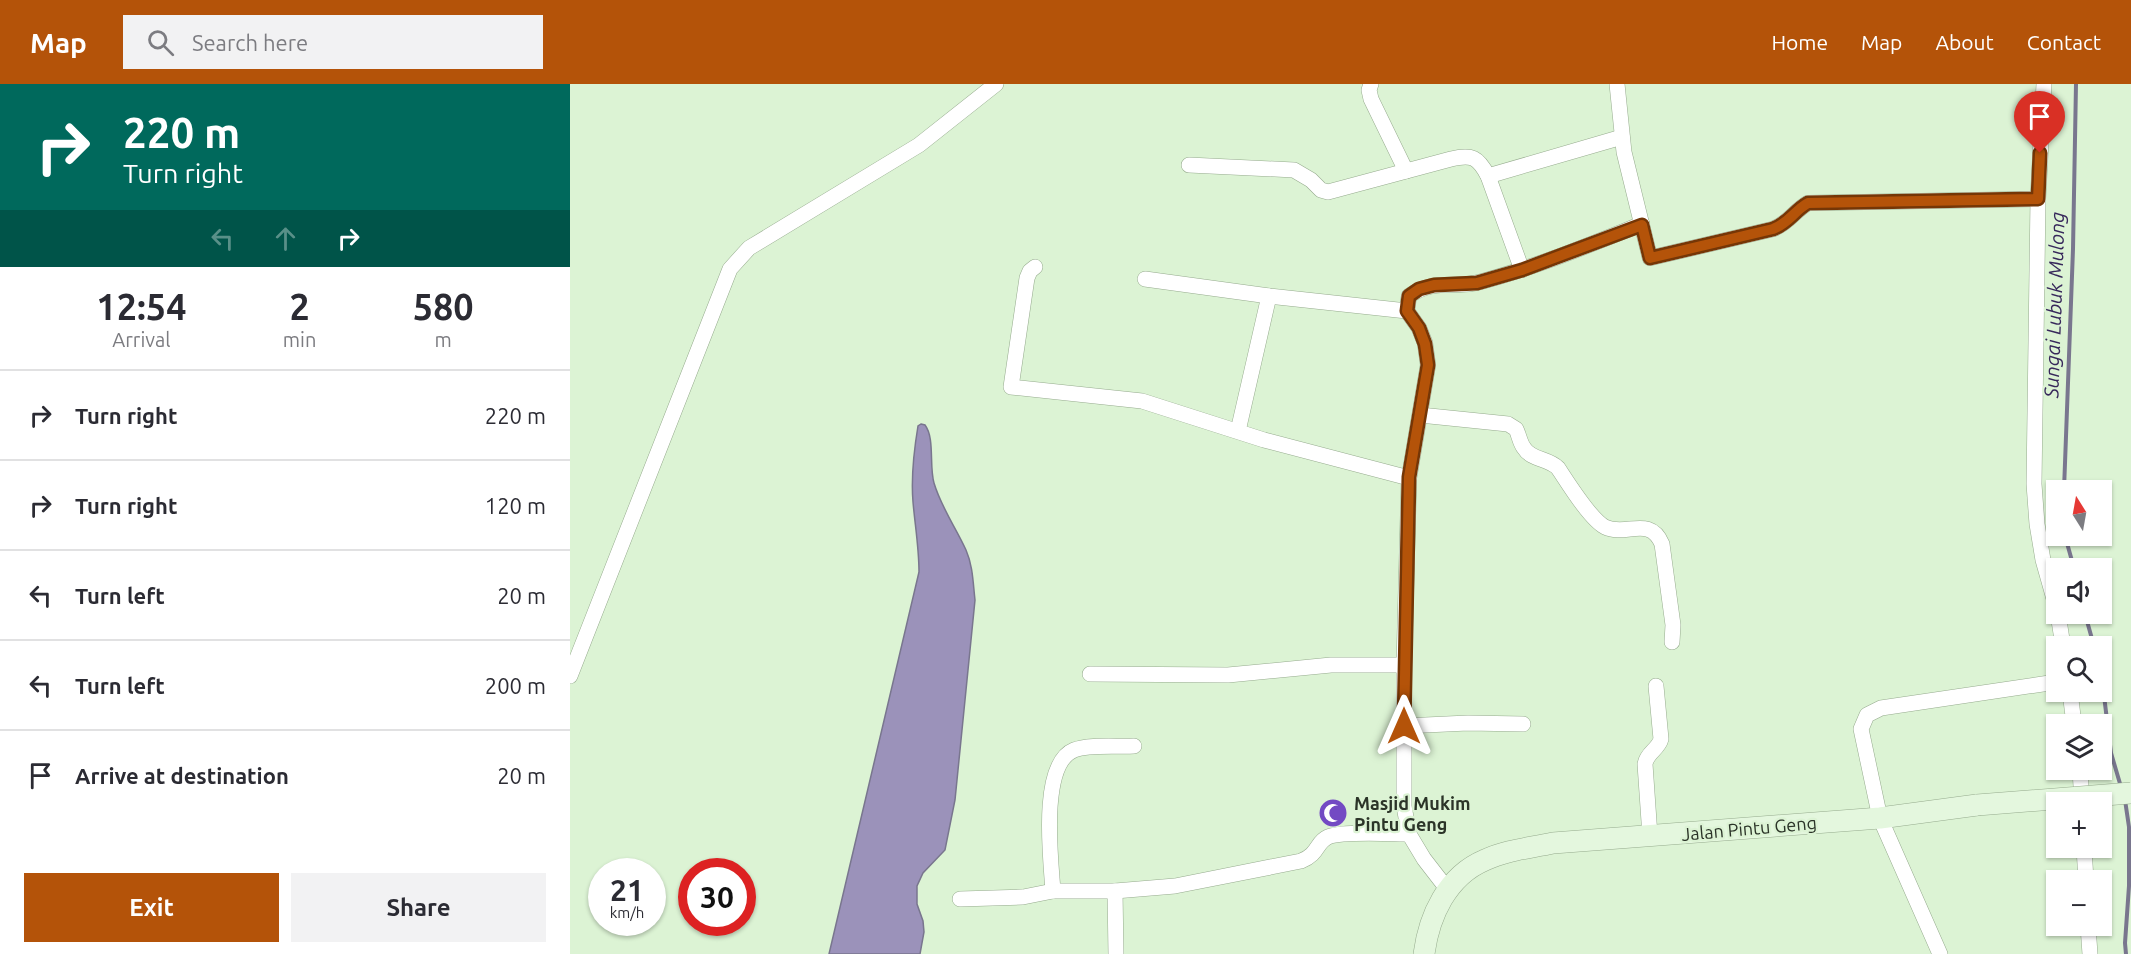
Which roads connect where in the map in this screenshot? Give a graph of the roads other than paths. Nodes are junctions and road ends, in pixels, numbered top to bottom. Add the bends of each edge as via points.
1 (996, 84) edge
2 (1371, 84) edge
3 (1617, 84) edge
4 (2044, 84) edge
5 (1622, 137) junction
6 (1189, 165) dead end
7 (1406, 171) junction
8 (1488, 176) junction
9 (2038, 199) junction
10 (1642, 225) junction
11 (1035, 267) dead end
12 (1522, 270) junction
13 (1145, 279) dead end
14 (1269, 296) junction
15 (1407, 311) junction
16 (1420, 415) junction
17 (1238, 431) junction
18 (1409, 477) junction
19 (2046, 571) edge
20 (1672, 642) dead end
21 (1404, 665) junction
22 (1090, 674) dead end
23 (570, 676) edge
24 (2046, 683) edge
25 (1656, 686) dead end
26 (1523, 724) dead end
27 (1404, 726) junction
28 (1134, 746) dead end
29 (2131, 793) edge
30 (1880, 818) junction
31 (1409, 834) junction
32 (1650, 836) junction
33 (1448, 890) junction
34 (1053, 891) junction
35 (1115, 891) junction
36 (960, 899) dead end
37 (2089, 936) edge
38 (1116, 954) edge
39 (1424, 954) edge
40 (1940, 954) edge
41 (2090, 954) edge

1 - 23 street via 919,145 749,248 730,269
2 - 7 street via 1371,99
3 - 5 street
4 - 9 street
5 - 8 street
5 - 10 street
6 - 7 street via 1294,170 1328,192
7 - 8 street via 1466,156 1480,162
8 - 12 street
9 - 10 street via 1808,203 1789,221 1773,229 1650,258
9 - 19 street via 2034,484
10 - 12 street
11 - 17 street via 1027,278 1011,387 1142,401
12 - 15 street via 1477,283 1419,289 1409,296
13 - 14 street
14 - 15 street
14 - 17 street
15 - 16 street via 1419,328 1428,365
16 - 18 street
16 - 20 street via 1508,424 1516,429 1524,449 1558,468 1596,521 1606,528 1650,529 1658,534 1672,613
17 - 18 street
18 - 21 street
21 - 22 street via 1331,665 1228,675
21 - 27 street
24 - 30 street via 1881,708 1867,715 1861,729
25 - 32 street via 1661,739 1645,764
26 - 27 street
27 - 31 street via 1404,806
28 - 34 street via 1081,748 1072,751 1058,768 1048,823
29 - 30 main road, Jalan Pintu Geng, bridge via 1977,805
30 - 32 main road, Jalan Pintu Geng
30 - 40 street
31 - 33 street
31 - 35 street via 1337,834 1322,841 1314,854 1301,861 1175,886
32 - 33 main road, Jalan Pintu Geng via 1553,843 1506,852 1463,873
33 - 39 main road, Jalan Pintu Geng via 1436,907
34 - 35 street
34 - 36 street via 1023,897
35 - 38 street
37 - 41 street

